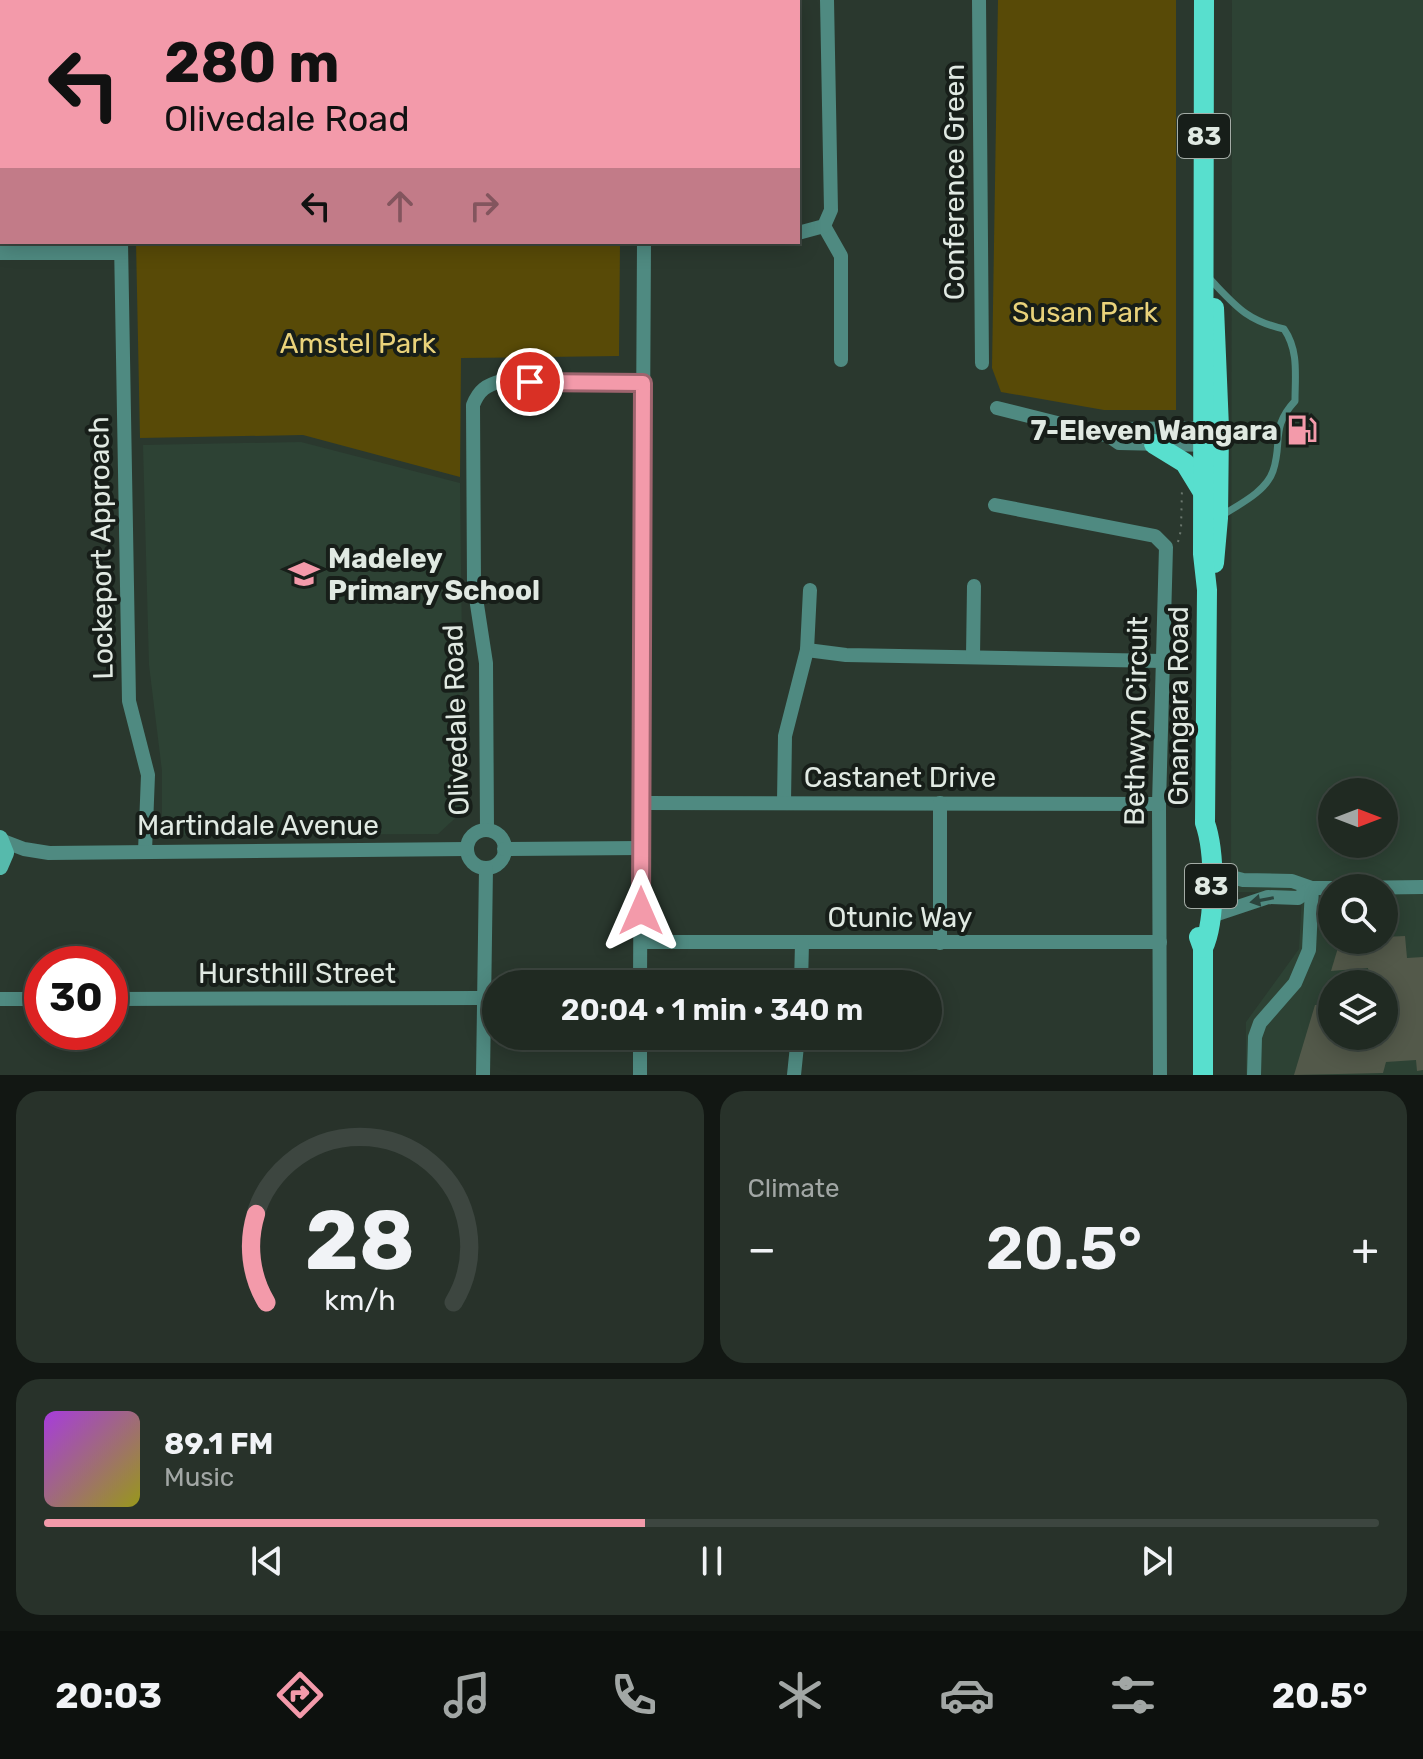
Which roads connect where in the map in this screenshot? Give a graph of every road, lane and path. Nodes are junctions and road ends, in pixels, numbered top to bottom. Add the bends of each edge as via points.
1 (827, 0) edge
2 (979, 0) edge
3 (1204, 0) edge
4 (824, 226) junction
5 (800, 232) edge
6 (644, 244) edge
7 (121, 247) edge
8 (0, 253) edge
9 (1204, 273) junction
10 (841, 360) dead end
11 (982, 363) dead end
12 (643, 383) junction
13 (997, 408) dead end
14 (1109, 436) junction
15 (1211, 436) junction
16 (1154, 444) junction
17 (1204, 494) junction
18 (995, 505) dead end
19 (1218, 518) junction
20 (974, 586) dead end
21 (810, 590) dead end
22 (1207, 590) junction
23 (807, 650) junction
24 (973, 656) junction
25 (1162, 661) junction
26 (784, 802) junction
27 (641, 803) junction
28 (940, 803) junction
29 (1159, 804) junction
30 (1205, 823) junction
31 (487, 830) junction
32 (2, 839) edge
33 (641, 848) junction
34 (467, 849) junction
35 (504, 849) junction
36 (145, 851) junction
37 (49, 853) junction
38 (1211, 865) junction
39 (1, 866) edge
40 (486, 868) junction
41 (1398, 887) edge
42 (1423, 887) edge
43 (1312, 888) junction
44 (1318, 888) edge
45 (1211, 916) junction
46 (641, 942) junction
47 (1160, 942) junction
48 (802, 943) junction
49 (940, 943) junction
50 (1203, 948) junction
51 (484, 970) edge
52 (640, 970) edge
53 (801, 970) edge
54 (482, 998) edge
55 (0, 999) edge
56 (24, 999) edge
57 (128, 999) edge
58 (483, 1050) edge
59 (640, 1050) edge
60 (797, 1050) edge
61 (483, 1075) edge
62 (640, 1075) edge
63 (794, 1075) edge
64 (1160, 1075) edge
65 (1203, 1075) edge
66 (1254, 1075) edge

1 - 4 street via 831,210
2 - 11 street, Conference Green
3 - 9 main road, Gnangara Road / 83
4 - 5 street
4 - 10 street via 841,256
6 - 12 street
7 - 8 street
7 - 36 street, Lockeport Approach via 129,701 148,775
9 - 15 main road, Gnangara Road / 83 via 1201,306
9 - 19 lane via 1242,314 1284,329 1294,343 1296,364 1295,401 1279,424 1273,472 1265,485
12 - 27 street
12 - 31 street, Olivedale Road via 502,381 478,391 473,405 474,585 486,663
13 - 14 street
14 - 15 street via 1120,429
14 - 16 street via 1119,443
15 - 16 street
15 - 17 main road, Gnangara Road / 83
15 - 19 main road, Gnangara Road / 83
16 - 17 main road via 1185,463
17 - 22 main road, Gnangara Road / 83
18 - 25 street, Bethwyn Circuit via 1155,536 1166,547
19 - 22 main road, Gnangara Road / 83
20 - 24 street
21 - 23 street
22 - 30 main road, Gnangara Road / 83
23 - 24 street
23 - 26 street via 785,736
24 - 25 street
25 - 29 street, Bethwyn Circuit
26 - 27 street, Castanet Drive
26 - 28 street, Castanet Drive
27 - 33 street
28 - 29 street, Castanet Drive
28 - 49 street
29 - 47 street, Bethwyn Circuit
30 - 38 main road, Gnangara Road / 83
30 - 50 main road, Gnangara Road / 83 via 1198,840 1197,934
31 - 34 street via 471,837
31 - 35 street via 499,836
32 - 37 street, Martindale Avenue
32 - 39 street via 6,853
33 - 35 street
33 - 46 street
34 - 36 street, Martindale Avenue
34 - 40 street via 474,864
35 - 40 street via 500,862
36 - 37 street, Martindale Avenue
37 - 39 street, Martindale Avenue
38 - 43 street via 1243,880 1292,881
38 - 45 main road, Gnangara Road / 83
40 - 51 street
41 - 42 street
43 - 44 street
43 -> 45 street via 1298,898 1268,897
43 - 66 street via 1309,950 1295,983 1260,1023
45 - 50 main road, Gnangara Road / 83
46 - 48 street, Otunic Way
46 - 52 street
47 - 49 street, Otunic Way
47 - 64 street, Bethwyn Circuit
48 - 49 street, Otunic Way
48 - 53 street
50 - 65 main road, Gnangara Road / 83
54 - 57 street, Hursthill Street
55 - 56 street
58 - 61 street
59 - 62 street
60 - 63 street

